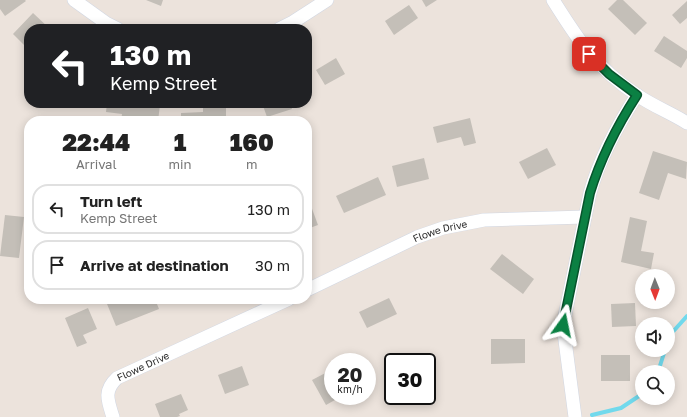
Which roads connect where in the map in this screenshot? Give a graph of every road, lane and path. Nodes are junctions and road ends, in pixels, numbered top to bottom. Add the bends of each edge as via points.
1 (74, 0) edge
2 (327, 0) edge
3 (553, 0) edge
4 (108, 24) edge
5 (289, 24) edge
6 (637, 95) junction
7 (687, 123) edge
8 (585, 217) junction
9 (312, 288) edge
10 (277, 304) edge
11 (113, 417) edge
12 (575, 417) edge

1 - 4 street
2 - 5 street
3 - 6 street via 580,43 598,64
6 - 7 street
6 - 8 street via 614,132 601,160
8 - 9 street, Flowe Drive via 484,220 443,228 417,237
8 - 12 street via 563,325
10 - 11 street, Flowe Drive via 117,378 109,387 107,394

